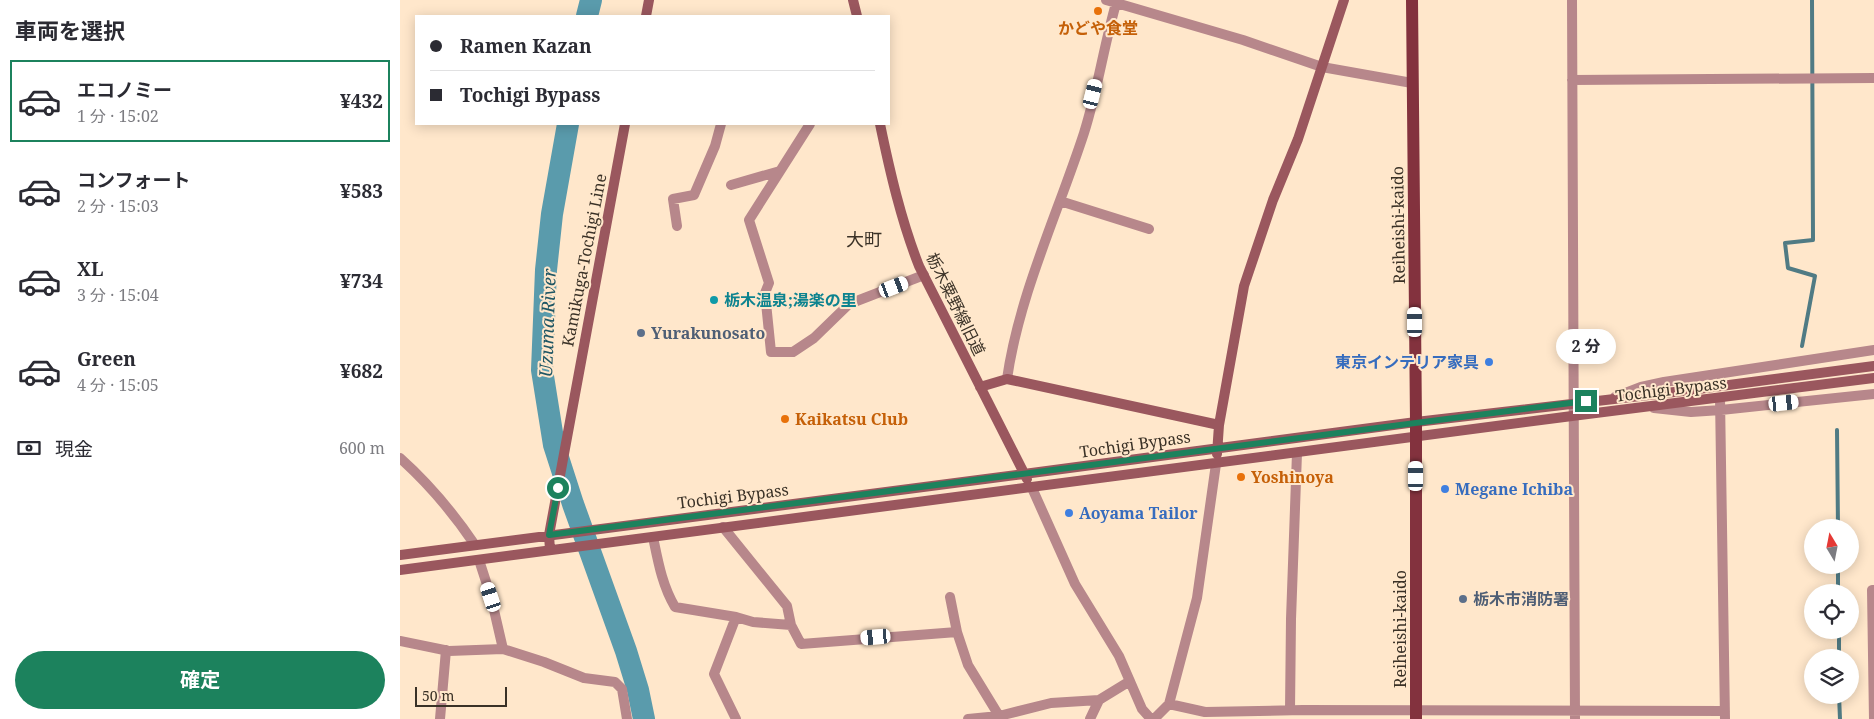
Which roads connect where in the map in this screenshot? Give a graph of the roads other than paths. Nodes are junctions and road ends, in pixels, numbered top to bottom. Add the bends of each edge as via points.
1 (649, 0) edge
2 (853, 0) edge
3 (1106, 0) edge
4 (1344, 0) edge
5 (1412, 0) edge
6 (1572, 0) edge
7 (1117, 2) edge
8 (646, 15) edge
9 (856, 15) edge
10 (1322, 68) junction
11 (1874, 78) edge
12 (1572, 80) junction
13 (1412, 82) junction
14 (625, 125) edge
15 (721, 125) edge
16 (809, 125) edge
17 (880, 125) edge
18 (780, 171) junction
19 (731, 185) dead end
20 (1060, 201) junction
21 (677, 226) dead end
22 (1149, 229) dead end
23 (924, 275) junction
24 (1874, 350) edge
25 (1874, 366) edge
26 (1874, 378) edge
27 (1007, 379) junction
28 (980, 387) junction
29 (1874, 394) edge
30 (1613, 398) junction
31 (1720, 398) junction
32 (1573, 403) junction
33 (1645, 407) junction
34 (1721, 410) junction
35 (1572, 416) junction
36 (1416, 422) junction
37 (1219, 425) junction
38 (1416, 437) junction
39 (1218, 448) junction
40 (1298, 453) junction
41 (400, 458) edge
42 (1216, 464) junction
43 (1024, 474) junction
44 (1032, 488) junction
45 (723, 526) junction
46 (549, 535) junction
47 (653, 537) junction
48 (475, 545) junction
49 (550, 550) junction
50 (400, 555) edge
51 (479, 560) junction
52 (400, 570) edge
53 (1874, 590) edge
54 (950, 596) dead end
55 (736, 618) junction
56 (791, 624) junction
57 (957, 632) junction
58 (400, 641) edge
59 (503, 649) junction
60 (446, 650) junction
61 (1874, 668) edge
62 (1130, 681) junction
63 (1099, 700) junction
64 (1169, 704) junction
65 (1290, 710) junction
66 (1304, 714) edge
67 (1416, 714) edge
68 (1263, 715) edge
69 (1574, 715) edge
70 (1726, 715) edge
71 (1000, 718) edge
72 (440, 719) edge
73 (627, 719) edge
74 (736, 719) edge
75 (968, 719) edge
76 (1090, 719) edge
77 (1152, 719) edge
78 (1874, 719) edge

1 - 8 main road
2 - 9 main road
3 - 7 street
4 - 10 main road
5 - 13 main road, Reiheishi-kaido
6 - 12 street
7 - 10 street
7 - 20 street via 1084,131
10 - 13 street
10 - 37 main road via 1244,286
11 - 12 street
12 - 32 street
13 - 36 main road, Reiheishi-kaido
14 - 46 main road, Kamikuga-Tochigi Line
15 - 21 street via 694,195 673,199
16 - 18 street
17 - 23 main road, 栃木粟野線旧道 via 906,234
18 - 19 street
18 - 23 street via 749,220 769,283 764,293 770,352 792,352 814,338 849,304
20 - 22 street
20 - 27 street via 1011,349
23 - 28 main road, 栃木粟野線旧道
24 - 30 street via 1682,378 1641,387
25 - 30 main road, Tochigi Bypass
26 - 31 main road, Tochigi Bypass
27 - 28 main road
27 - 37 main road
28 - 43 main road, 栃木粟野線旧道
29 - 34 street
30 - 32 main road, Tochigi Bypass
31 - 33 main road, Tochigi Bypass
31 - 34 street
32 - 35 street
32 - 36 main road, Tochigi Bypass
33 - 34 street via 1691,412
33 - 35 main road, Tochigi Bypass
34 - 70 street
35 - 38 main road, Tochigi Bypass
35 - 69 street
36 - 38 main road, Reiheishi-kaido
36 - 39 main road, Tochigi Bypass
37 - 39 main road
38 - 40 main road, Tochigi Bypass
38 - 67 main road, Reiheishi-kaido
39 - 42 main road
39 - 43 main road, Tochigi Bypass
40 - 42 main road, Tochigi Bypass
40 - 65 street
41 - 48 street
42 - 44 main road, Tochigi Bypass
42 - 64 street via 1197,598
43 - 44 main road, 栃木粟野線旧道
43 - 46 main road, Tochigi Bypass
44 - 45 main road, Tochigi Bypass
44 - 62 street via 1075,584 1119,656
45 - 47 main road, Tochigi Bypass
45 - 56 street via 787,606
46 - 48 main road, Tochigi Bypass
46 - 49 main road, Kamikuga-Tochigi Line
47 - 49 main road, Tochigi Bypass
47 - 55 street via 660,570 675,607
48 - 50 main road, Tochigi Bypass
49 - 51 main road, Tochigi Bypass
51 - 52 main road, Tochigi Bypass
51 - 59 street
53 - 61 street
54 - 57 street
55 - 56 street
55 - 74 street via 714,674
56 - 57 street via 801,644
57 - 71 street via 968,665
58 - 60 street
59 - 60 street
59 - 73 street via 584,678 614,682 622,689
60 - 72 street
61 - 78 street
62 - 63 street
62 - 77 street via 1142,709
63 - 71 street via 1051,703
63 - 76 street
64 - 68 street via 1205,712
64 - 77 street
65 - 66 street
65 - 68 street
66 - 67 street
67 - 69 street
69 - 70 street
71 - 75 street

